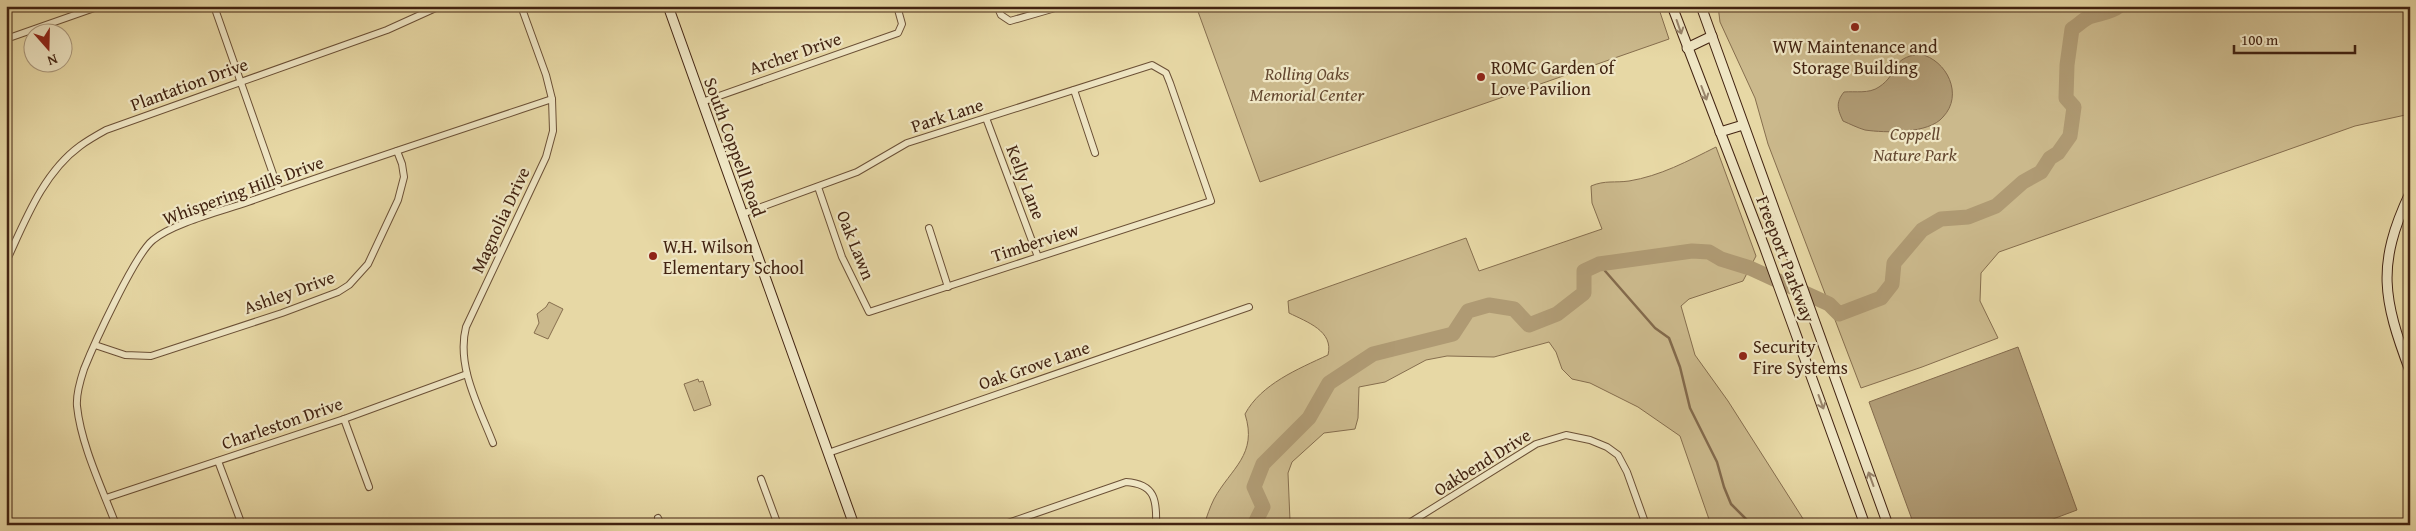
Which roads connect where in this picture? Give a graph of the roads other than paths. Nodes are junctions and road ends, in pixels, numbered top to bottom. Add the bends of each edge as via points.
1 (100, 6) edge
2 (214, 6) edge
3 (440, 6) edge
4 (521, 6) edge
5 (668, 6) edge
6 (897, 6) edge
7 (997, 6) edge
8 (1062, 6) edge
9 (1672, 6) edge
10 (1701, 6) edge
11 (1712, 36) junction
12 (6, 39) edge
13 (1687, 48) junction
14 (240, 82) junction
15 (1074, 90) junction
16 (552, 98) junction
17 (702, 102) junction
18 (986, 118) junction
19 (1744, 125) junction
20 (1720, 132) junction
21 (397, 151) junction
22 (1095, 153) dead end
23 (818, 187) junction
24 (279, 191) junction
25 (2410, 193) edge
26 (1210, 201) joint
27 (742, 214) junction
28 (929, 228) dead end
29 (1038, 257) junction
30 (7, 258) edge
31 (948, 287) junction
32 (1249, 306) dead end
33 (868, 312) joint
34 (95, 345) junction
35 (2410, 371) edge
36 (467, 374) junction
37 (344, 418) junction
38 (493, 443) dead end
39 (828, 453) junction
40 (218, 461) junction
41 (761, 479) dead end
42 (369, 487) dead end
43 (106, 498) junction
44 (116, 525) edge
45 (242, 525) edge
46 (778, 525) edge
47 (854, 525) edge
48 (1002, 525) edge
49 (1156, 525) edge
50 (1406, 525) edge
51 (1646, 525) edge
52 (1866, 525) edge
53 (1888, 525) edge

1 - 12 street
2 - 14 street
3 - 14 street, Plantation Drive via 387,30
4 - 16 street, Magnolia Drive
5 - 17 main road, South Coppell Road
6 - 17 street, Archer Drive via 902,24 898,33
7 - 8 street via 1001,15 1010,22
9 -> 13 main road, Freeport Parkway
10 - 11 main road, Freeport Parkway
11 - 13 main road
11 - 19 main road, Freeport Parkway
13 -> 20 main road, Freeport Parkway
14 - 24 street
14 - 30 street, Plantation Drive via 106,130 80,146 53,172
15 - 18 street, Park Lane
15 - 22 street
15 - 26 street, Park Lane via 1152,65 1166,73
16 - 21 street, Whispering Hills Drive
16 - 36 street, Magnolia Drive via 554,120 546,157 466,327 463,353
17 - 27 main road, South Coppell Road
18 - 23 street, Park Lane via 907,143 873,164
18 - 29 street, Kelly Lane
19 - 20 main road
53 -> 19 main road, Freeport Parkway
20 -> 52 main road, Freeport Parkway
21 - 24 street, Whispering Hills Drive
21 - 34 street, Ashley Drive via 404,177 398,200 368,264 348,286 300,306 151,356 125,355
23 - 27 street, Park Lane
23 - 33 street, Oak Lawn via 842,257
24 - 34 street, Whispering Hills Drive via 178,227 153,240 142,251
25 - 35 main road via 2396,222 2386,272 2390,309
26 - 29 street, Timberview
27 - 39 main road, South Coppell Road
28 - 31 street
29 - 31 street, Timberview
31 - 33 street, Timberview
32 - 39 street, Oak Grove Lane
34 - 43 street, Whispering Hills Drive via 82,376 77,405 84,438
36 - 37 street, Charleston Drive
36 - 38 street, Magnolia Drive
37 - 40 street, Charleston Drive
37 - 42 street
39 - 47 main road, South Coppell Road
40 - 43 street, Charleston Drive
40 - 45 street
41 - 46 street
43 - 44 street, Whispering Hills Drive
48 - 49 street via 1126,482 1146,487 1153,495
50 - 51 street, Oakbend Drive via 1536,444 1566,435 1590,440 1618,455 1628,472

